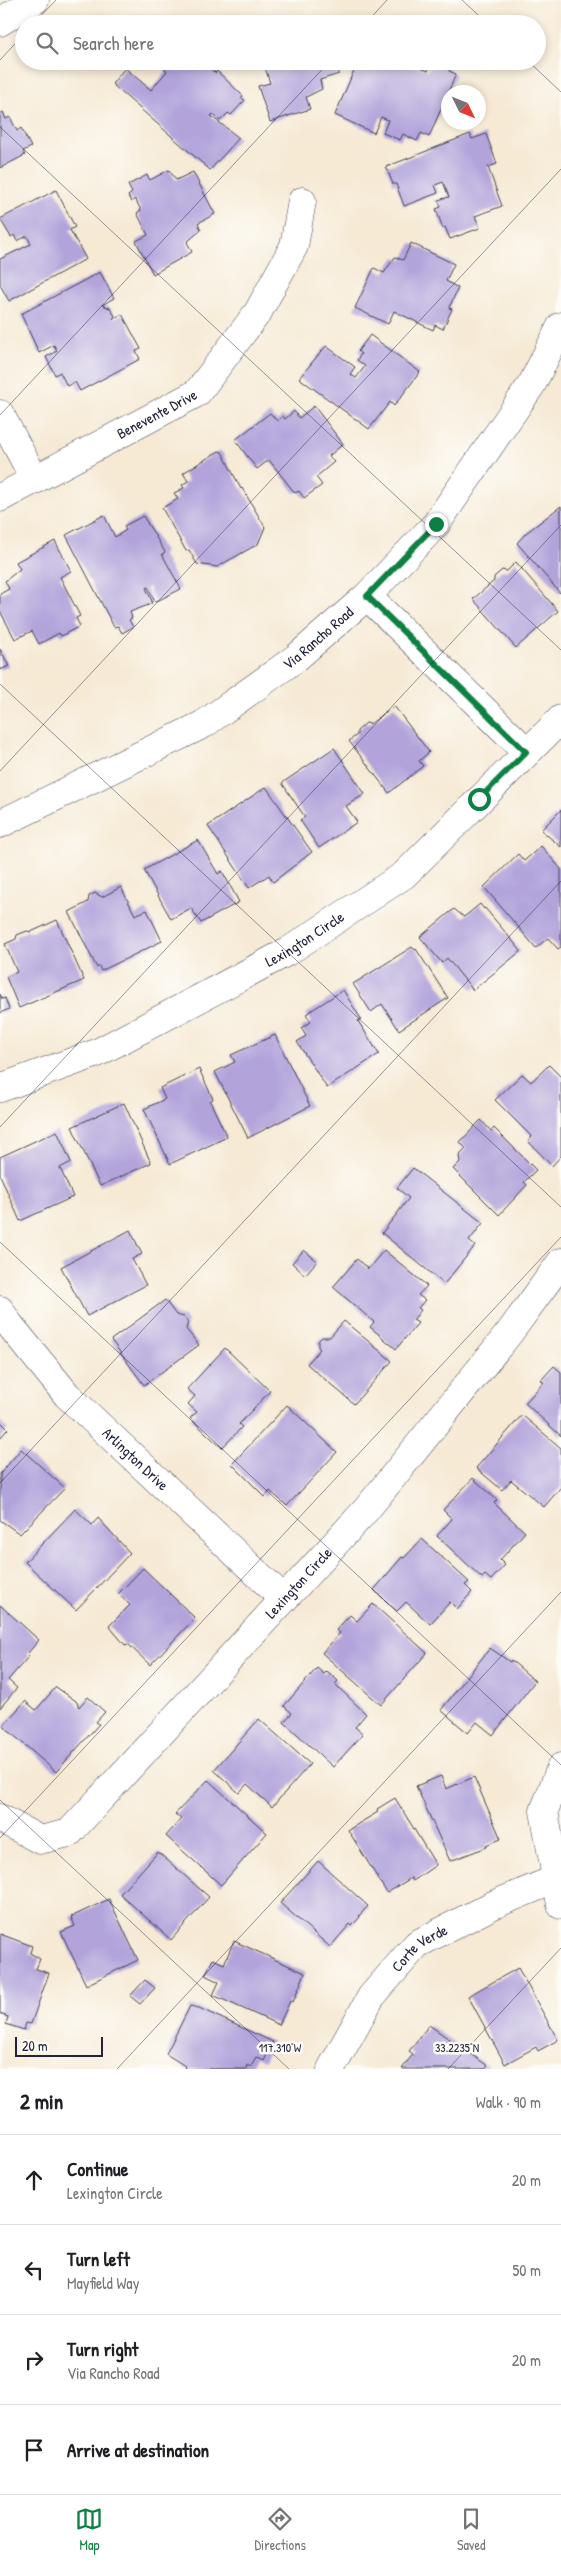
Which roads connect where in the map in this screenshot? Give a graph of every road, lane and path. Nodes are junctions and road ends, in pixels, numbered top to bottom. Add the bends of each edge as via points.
1 (35, 0) edge
2 (0, 22) edge
3 (302, 201) dead end
4 (561, 326) edge
5 (0, 414) edge
6 (35, 480) junction
7 (0, 498) edge
8 (367, 596) junction
9 (561, 719) edge
10 (526, 752) junction
11 (0, 824) edge
12 (0, 1088) edge
13 (561, 1262) edge
14 (0, 1310) edge
15 (284, 1599) junction
16 (561, 1767) edge
17 (0, 1818) edge
18 (559, 1892) edge
19 (331, 2069) edge

1 - 2 street
3 - 6 street, Benevente Drive via 294,246 258,312 197,393
4 - 8 street, Via Rancho Road via 532,384 436,524
5 - 6 street
6 - 7 street, Benevente Drive
8 - 10 street
8 - 11 street, Via Rancho Road via 296,658 204,724
9 - 10 street, Lexington Circle
10 - 12 street, Lexington Circle via 404,875 287,952 97,1054
13 - 15 street, Lexington Circle via 510,1332 372,1503
14 - 15 street, Arlington Drive via 66,1395
15 - 17 street, Lexington Circle via 69,1833 40,1840
16 - 18 street via 544,1812
18 - 19 street, Corte Verde via 493,1904 417,1944 371,1997

